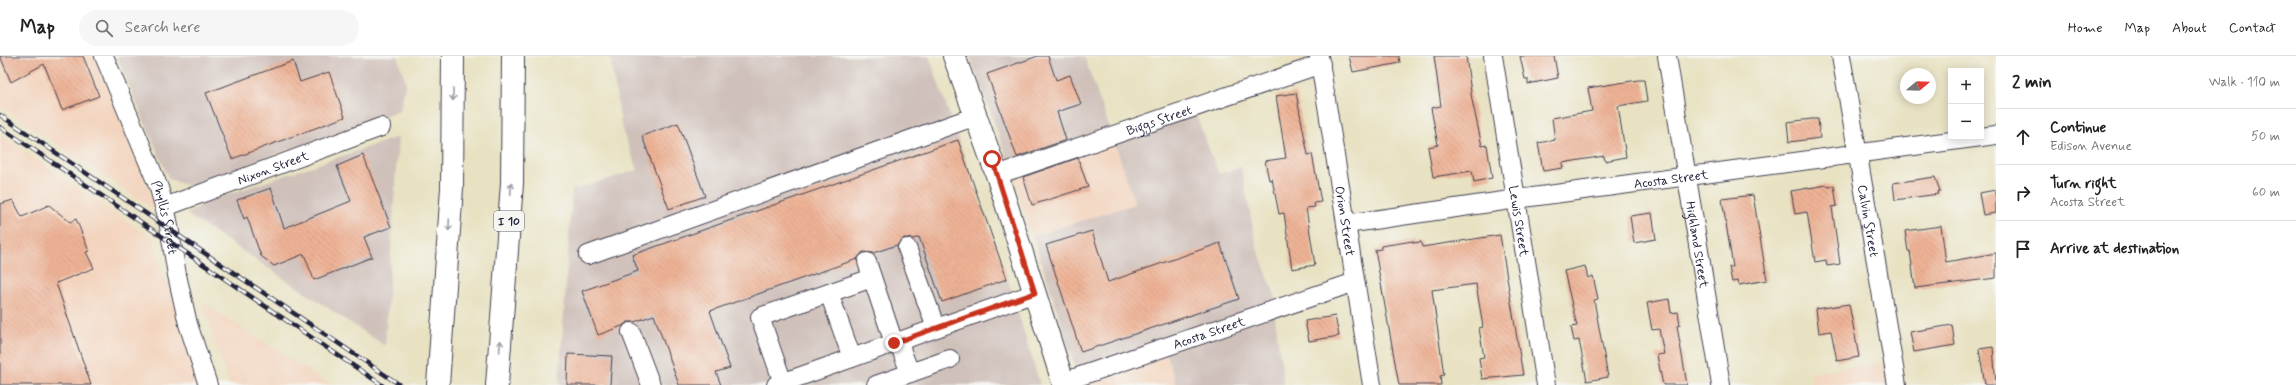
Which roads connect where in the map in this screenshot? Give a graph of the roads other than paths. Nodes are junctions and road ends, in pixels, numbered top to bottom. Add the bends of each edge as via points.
1 (104, 56) edge
2 (453, 56) edge
3 (513, 56) edge
4 (954, 56) edge
5 (1493, 56) edge
6 (1667, 56) edge
7 (1841, 56) edge
8 (1320, 60) edge
9 (976, 116) junction
10 (381, 127) dead end
11 (1996, 135) edge
12 (1858, 153) junction
13 (997, 175) junction
14 (1687, 177) junction
15 (1517, 199) junction
16 (165, 207) junction
17 (1346, 224) junction
18 (907, 248) dead end
19 (588, 254) dead end
20 (1355, 282) junction
21 (830, 293) junction
22 (1035, 293) junction
23 (936, 328) junction
24 (631, 332) dead end
25 (896, 342) junction
26 (852, 358) junction
27 (950, 359) dead end
28 (910, 373) junction
29 (779, 384) edge
30 (1064, 384) edge
31 (208, 385) edge
32 (438, 385) edge
33 (497, 385) edge
34 (651, 385) edge
35 (876, 385) edge
36 (1372, 385) edge
37 (1546, 385) edge
38 (1720, 385) edge
39 (1897, 385) edge

1 - 16 street, Phyllis Street
2 -> 32 main road via 452,188
33 -> 3 main road, I 10 via 512,184
4 - 9 main road
5 - 15 street, Lewis Street
6 - 14 street, Highland Street
7 - 12 street, Calvin Street
8 - 13 street, Biggs Street
8 - 17 street, Orion Street
9 - 13 main road
9 - 19 street
10 - 16 street, Nixon Street
11 - 12 street, Acosta Street
12 - 14 street, Acosta Street
12 - 39 street, Calvin Street
13 - 22 main road
14 - 15 street, Acosta Street
14 - 38 street, Highland Street
15 - 17 street, Acosta Street
15 - 37 street, Lewis Street
16 - 31 street, Phyllis Street via 182,299
17 - 20 street, Orion Street
18 - 23 street
20 - 30 street, Acosta Street
20 - 36 street, Orion Street
21 - 25 street via 869,270
21 - 26 street
21 - 29 street via 760,317
22 - 23 street
22 - 30 main road
23 - 25 street
24 - 34 street
25 - 26 street
25 - 28 street
26 - 29 street
27 - 28 street
28 - 35 street

